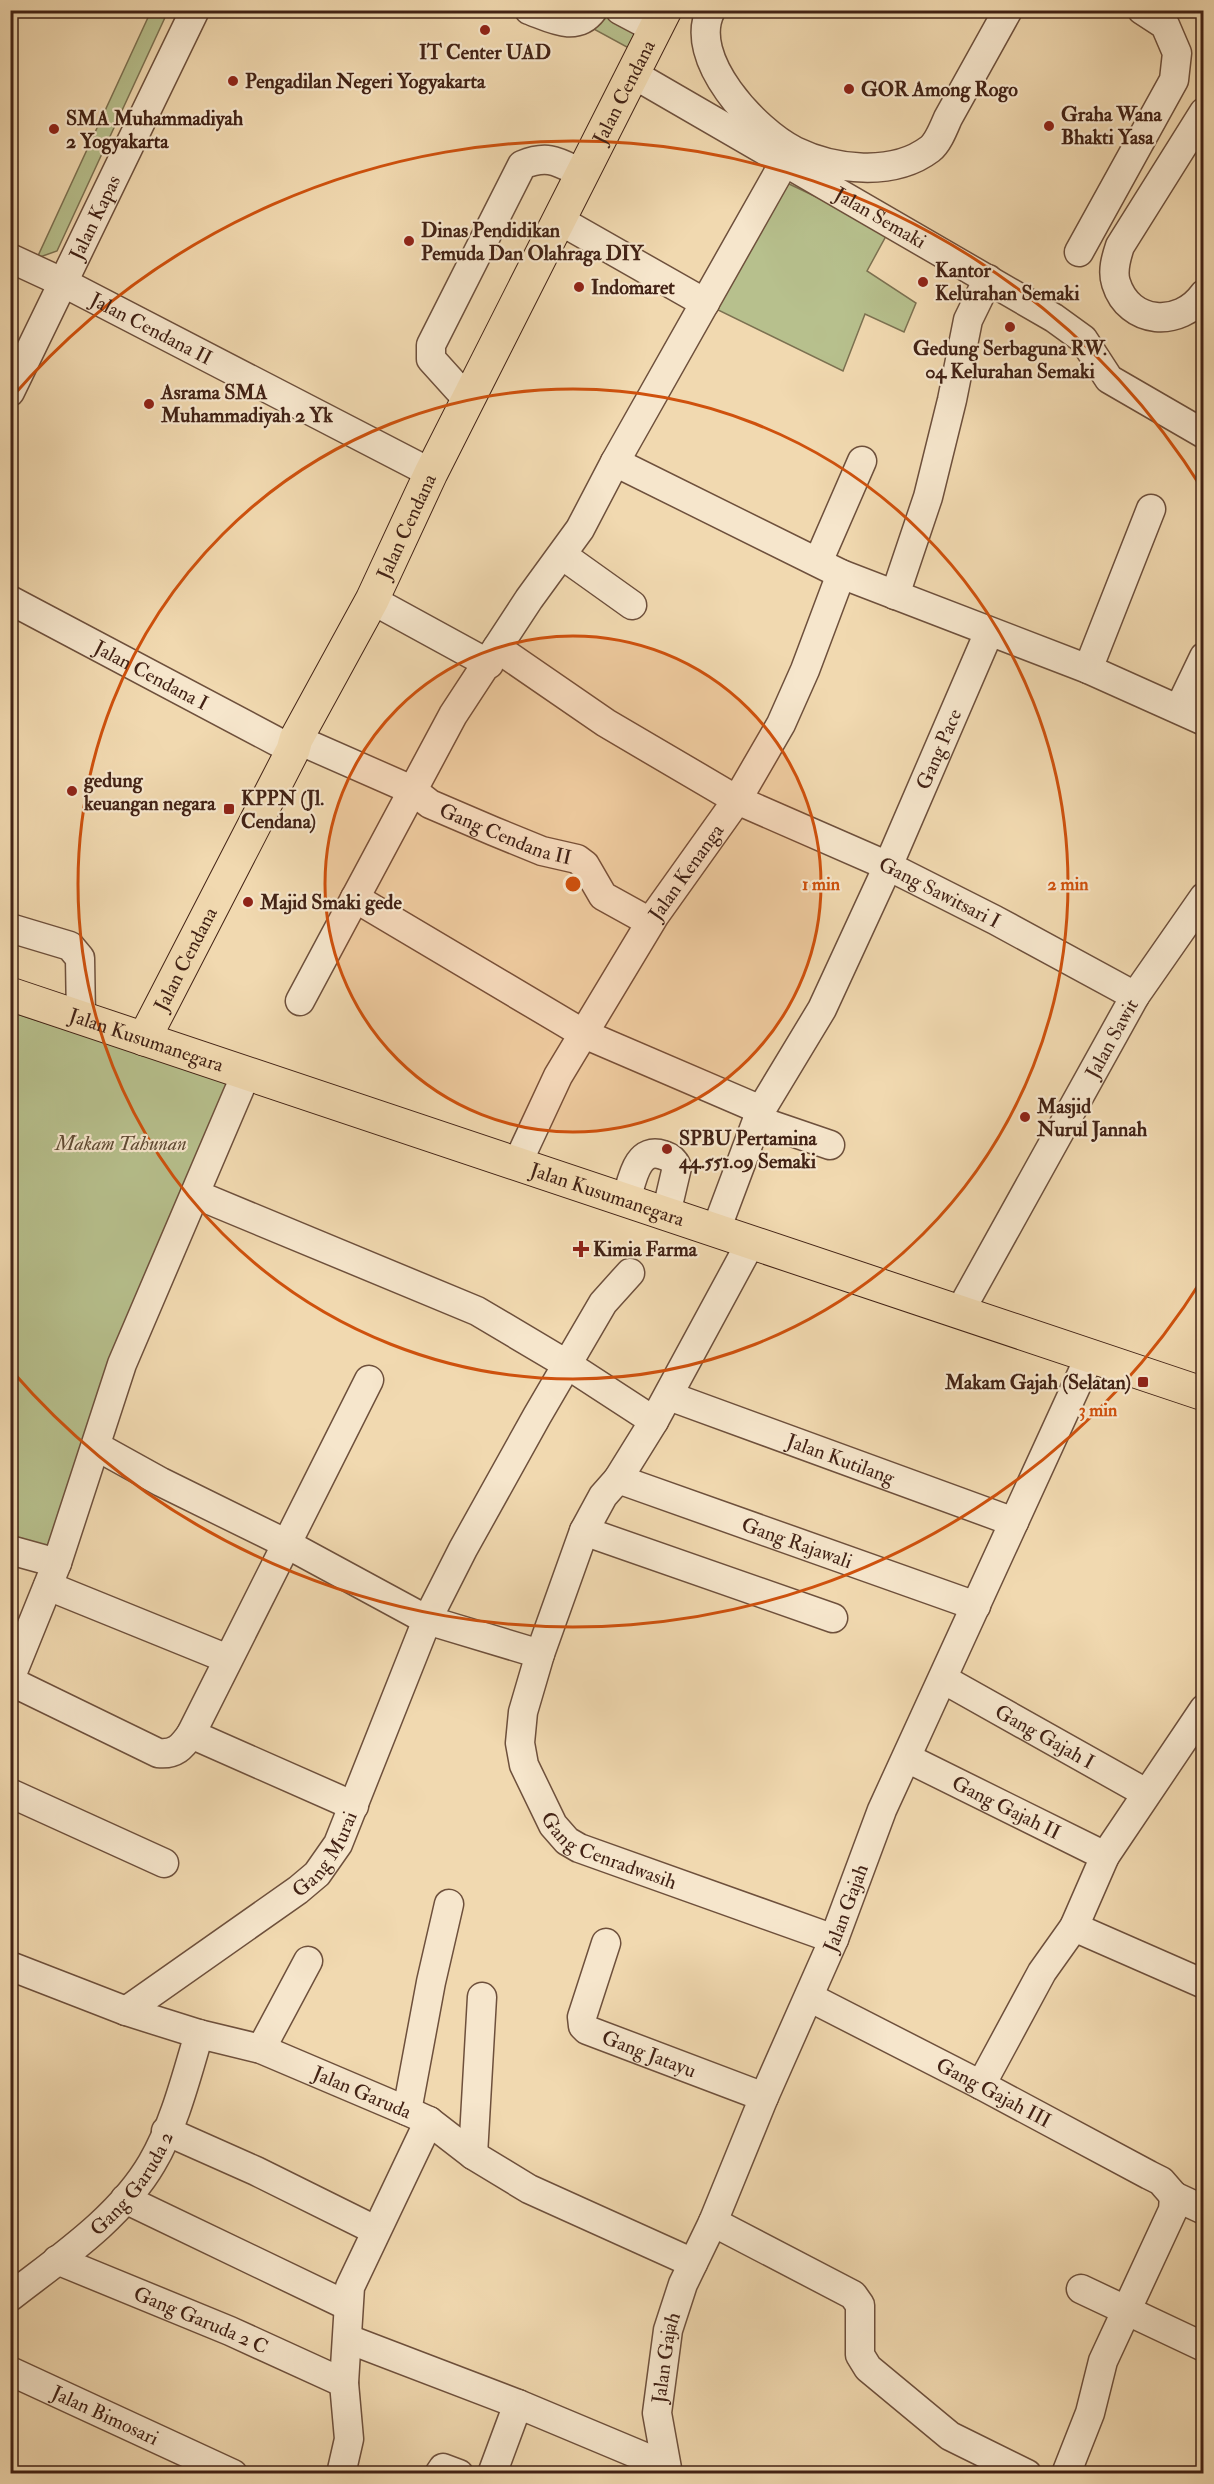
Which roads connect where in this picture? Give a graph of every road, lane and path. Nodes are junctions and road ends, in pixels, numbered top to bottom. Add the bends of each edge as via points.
1 (195, 10) edge
2 (529, 10) edge
3 (594, 10) edge
4 (620, 10) edge
5 (711, 10) edge
6 (1008, 10) edge
7 (1142, 10) edge
8 (660, 20) edge
9 (633, 74) junction
10 (1203, 112) edge
11 (785, 160) junction
12 (583, 174) junction
13 (559, 220) junction
14 (1080, 252) dead end
15 (10, 258) edge
16 (988, 279) junction
17 (64, 283) junction
18 (1203, 294) edge
19 (705, 303) junction
20 (10, 392) edge
21 (468, 400) junction
22 (1203, 434) edge
23 (862, 461) dead end
24 (615, 462) junction
25 (431, 473) junction
26 (1151, 509) dead end
27 (562, 555) junction
28 (830, 568) junction
29 (895, 595) junction
30 (10, 600) edge
31 (372, 600) junction
32 (632, 605) dead end
33 (988, 632) junction
34 (493, 656) junction
35 (1203, 657) edge
36 (1088, 669) junction
37 (1191, 715) edge
38 (295, 744) junction
39 (412, 790) junction
40 (737, 800) junction
41 (888, 866) junction
42 (1203, 897) edge
43 (355, 898) junction
44 (650, 922) junction
45 (10, 928) edge
46 (10, 994) edge
47 (1135, 996) junction
48 (300, 1001) dead end
49 (81, 1018) junction
50 (584, 1034) junction
51 (144, 1039) junction
52 (246, 1074) junction
53 (759, 1115) junction
54 (830, 1145) dead end
55 (517, 1164) junction
56 (195, 1194) junction
57 (626, 1200) junction
58 (666, 1214) junction
59 (716, 1230) junction
60 (751, 1242) junction
61 (630, 1273) dead end
62 (959, 1312) junction
63 (1090, 1356) junction
64 (568, 1365) junction
65 (369, 1380) dead end
66 (1203, 1394) edge
67 (669, 1396) junction
68 (654, 1421) junction
69 (96, 1446) junction
70 (618, 1479) junction
71 (1014, 1522) junction
72 (584, 1532) junction
73 (285, 1543) junction
74 (10, 1550) edge
75 (53, 1574) junction
76 (976, 1606) junction
77 (833, 1618) dead end
78 (427, 1620) junction
79 (540, 1654) junction
80 (228, 1659) junction
81 (943, 1679) junction
82 (10, 1680) edge
83 (1203, 1708) edge
84 (191, 1734) junction
85 (907, 1758) junction
86 (10, 1793) edge
87 (1146, 1793) junction
88 (354, 1806) junction
89 (1105, 1856) junction
90 (164, 1863) dead end
91 (449, 1904) dead end
92 (1074, 1927) junction
93 (834, 1939) junction
94 (606, 1943) dead end
95 (308, 1961) dead end
96 (10, 1966) edge
97 (1203, 1984) edge
98 (482, 1997) dead end
99 (809, 1997) junction
100 (126, 2011) junction
101 (199, 2034) junction
102 (261, 2049) junction
103 (981, 2085) junction
104 (764, 2097) junction
105 (418, 2116) junction
106 (166, 2131) junction
107 (473, 2156) junction
108 (1174, 2196) junction
109 (125, 2199) junction
110 (1203, 2210) edge
111 (713, 2222) junction
112 (375, 2230) junction
113 (57, 2260) junction
114 (693, 2262) junction
115 (1081, 2289) dead end
116 (10, 2297) edge
117 (348, 2306) junction
118 (1126, 2312) junction
119 (348, 2339) junction
120 (1203, 2347) edge
121 (10, 2371) edge
122 (344, 2383) junction
123 (518, 2404) junction
124 (667, 2470) edge
125 (233, 2474) edge
126 (341, 2474) edge
127 (439, 2474) edge
128 (459, 2474) edge
129 (492, 2474) edge
130 (1027, 2474) edge
131 (1066, 2474) edge

1 - 17 street, Jalan Kapas
2 - 3 street via 571,24 587,18
4 - 8 street
5 - 6 street via 705,31 715,70 742,107 766,131 794,150 819,160 881,167 908,161 932,148
7 - 14 street via 1165,25 1177,53 1174,80
8 - 9 main road, Jalan Cendana
9 - 11 street, Jalan Semaki
9 - 12 main road, Jalan Cendana
10 - 18 street via 1119,246 1114,264 1115,282 1123,299 1137,313 1173,317 1190,308
11 - 16 street, Jalan Semaki
11 - 19 street
12 - 13 main road, Jalan Cendana
12 - 21 street via 539,158 522,165 430,345 431,359
13 - 19 street
13 - 21 main road, Jalan Cendana
15 - 17 street, Jalan Cendana II
16 - 22 street, Jalan Semaki via 1083,339 1109,379
16 - 29 street via 968,320 928,497
17 - 20 street, Jalan Kapas
17 - 25 street, Jalan Cendana II
19 - 24 street
21 - 25 main road, Jalan Cendana
23 - 28 street, Jalan Kenanga
24 - 27 street
24 - 28 street
25 - 31 main road, Jalan Cendana
26 - 36 street
27 - 32 street
27 - 34 street
28 - 29 street
28 - 40 street, Jalan Kenanga via 805,670 781,724
29 - 33 street
30 - 38 street, Jalan Cendana I
31 - 34 street, Gang Sawitsari I
31 - 38 main road, Jalan Cendana
33 - 36 street
33 - 41 street, Gang Pace
34 - 39 street via 453,715
34 - 40 street, Gang Sawitsari I
35 - 37 street
36 - 37 street
38 - 39 street, Jalan Cendana I
38 - 51 main road, Jalan Cendana
39 - 43 street
39 - 44 street, Gang Cendana II via 430,804 493,831 542,851 578,859 603,896
40 - 41 street, Gang Sawitsari I
40 - 44 street, Jalan Kenanga
41 - 47 street, Gang Sawitsari I
41 - 53 street, Gang Pace via 822,1009
42 - 47 street, Jalan Sawit
43 - 48 street
43 - 50 street
44 - 50 street, Jalan Kenanga
45 - 49 street via 70,946 80,958
46 - 49 main road, Jalan Kusumanegara
47 - 62 street, Jalan Sawit
49 - 51 main road, Jalan Kusumanegara
50 - 53 street
50 - 55 street, Jalan Kenanga via 558,1076
51 - 52 main road, Jalan Kusumanegara
52 - 55 main road, Jalan Kusumanegara
52 - 56 street
53 - 54 street
53 - 59 street, Gang Pace
55 - 57 main road, Jalan Kusumanegara
56 - 64 street via 451,1299
56 - 69 street via 122,1364
57 - 58 main road, Jalan Kusumanegara
57 - 58 street via 640,1159 646,1154 660,1154 671,1158 677,1167
58 - 59 main road, Jalan Kusumanegara
59 - 60 main road, Jalan Kusumanegara
60 - 62 main road, Jalan Kusumanegara
60 - 67 street, Gang Cenradwasih
61 - 64 street, Gang Murai via 603,1303
62 - 63 main road, Jalan Kusumanegara
63 - 66 main road, Jalan Kusumanegara
63 - 71 street, Jalan Gajah
64 - 68 street
64 - 78 street, Gang Murai
65 - 73 street
67 - 68 street, Gang Cenradwasih
67 - 71 street, Jalan Kutilang
68 - 70 street, Gang Cenradwasih
69 - 73 street
69 - 75 street
70 - 72 street, Gang Cenradwasih via 603,1496
70 - 76 street, Gang Rajawali
71 - 76 street, Jalan Gajah
72 - 77 street
72 - 79 street, Gang Cenradwasih
73 - 78 street
73 - 80 street
74 - 75 street
75 - 80 street
75 - 82 street
76 - 81 street, Jalan Gajah
78 - 79 street
78 - 88 street, Gang Murai
79 - 93 street, Gang Cenradwasih via 523,1712 520,1743 525,1765 558,1833 579,1848
80 - 84 street
81 - 85 street, Jalan Gajah
81 - 87 street, Gang Gajah I
82 - 84 street via 158,1753 173,1753
83 - 87 street
84 - 88 street
85 - 89 street, Gang Gajah II
85 - 93 street, Jalan Gajah via 874,1830
86 - 90 street
87 - 89 street
88 - 100 street, Gang Murai via 338,1844 317,1874
89 - 92 street
91 - 105 street via 431,1982
92 - 97 street
92 - 103 street via 1042,1972
93 - 99 street, Jalan Gajah
94 - 104 street, Gang Jatayu via 582,2017 587,2030
95 - 102 street
96 - 100 street, Jalan Garuda
98 - 107 street
99 - 103 street, Gang Gajah III
99 - 104 street, Jalan Gajah
100 - 101 street, Jalan Garuda
101 - 102 street, Jalan Garuda
101 - 106 street, Gang Garuda 2
102 - 105 street, Jalan Garuda
103 - 108 street, Gang Gajah III via 1161,2181
104 - 111 street, Jalan Gajah
105 - 107 street, Jalan Garuda
105 - 112 street
106 - 109 street, Gang Garuda 2 via 152,2163
106 - 112 street
107 - 114 street, Jalan Garuda via 530,2189
108 - 110 street, Gang Gajah III
108 - 118 street via 1173,2210
109 - 113 street, Gang Garuda 2
109 - 117 street
111 - 114 street, Jalan Gajah
111 - 130 street via 853,2295 860,2305 860,2355 868,2368 950,2436
112 - 117 street via 350,2287
113 - 116 street, Gang Garuda 2
113 - 122 street, Gang Garuda 2 C
114 - 124 street, Jalan Gajah via 668,2330 660,2376 657,2413
115 - 118 street
117 - 119 street
118 - 120 street
118 - 131 street via 1103,2361 1090,2414
119 - 122 street
119 - 123 street
121 - 125 street, Jalan Bimosari
122 - 126 street via 349,2439
123 - 124 street
123 - 129 street
127 - 128 street via 443,2468

